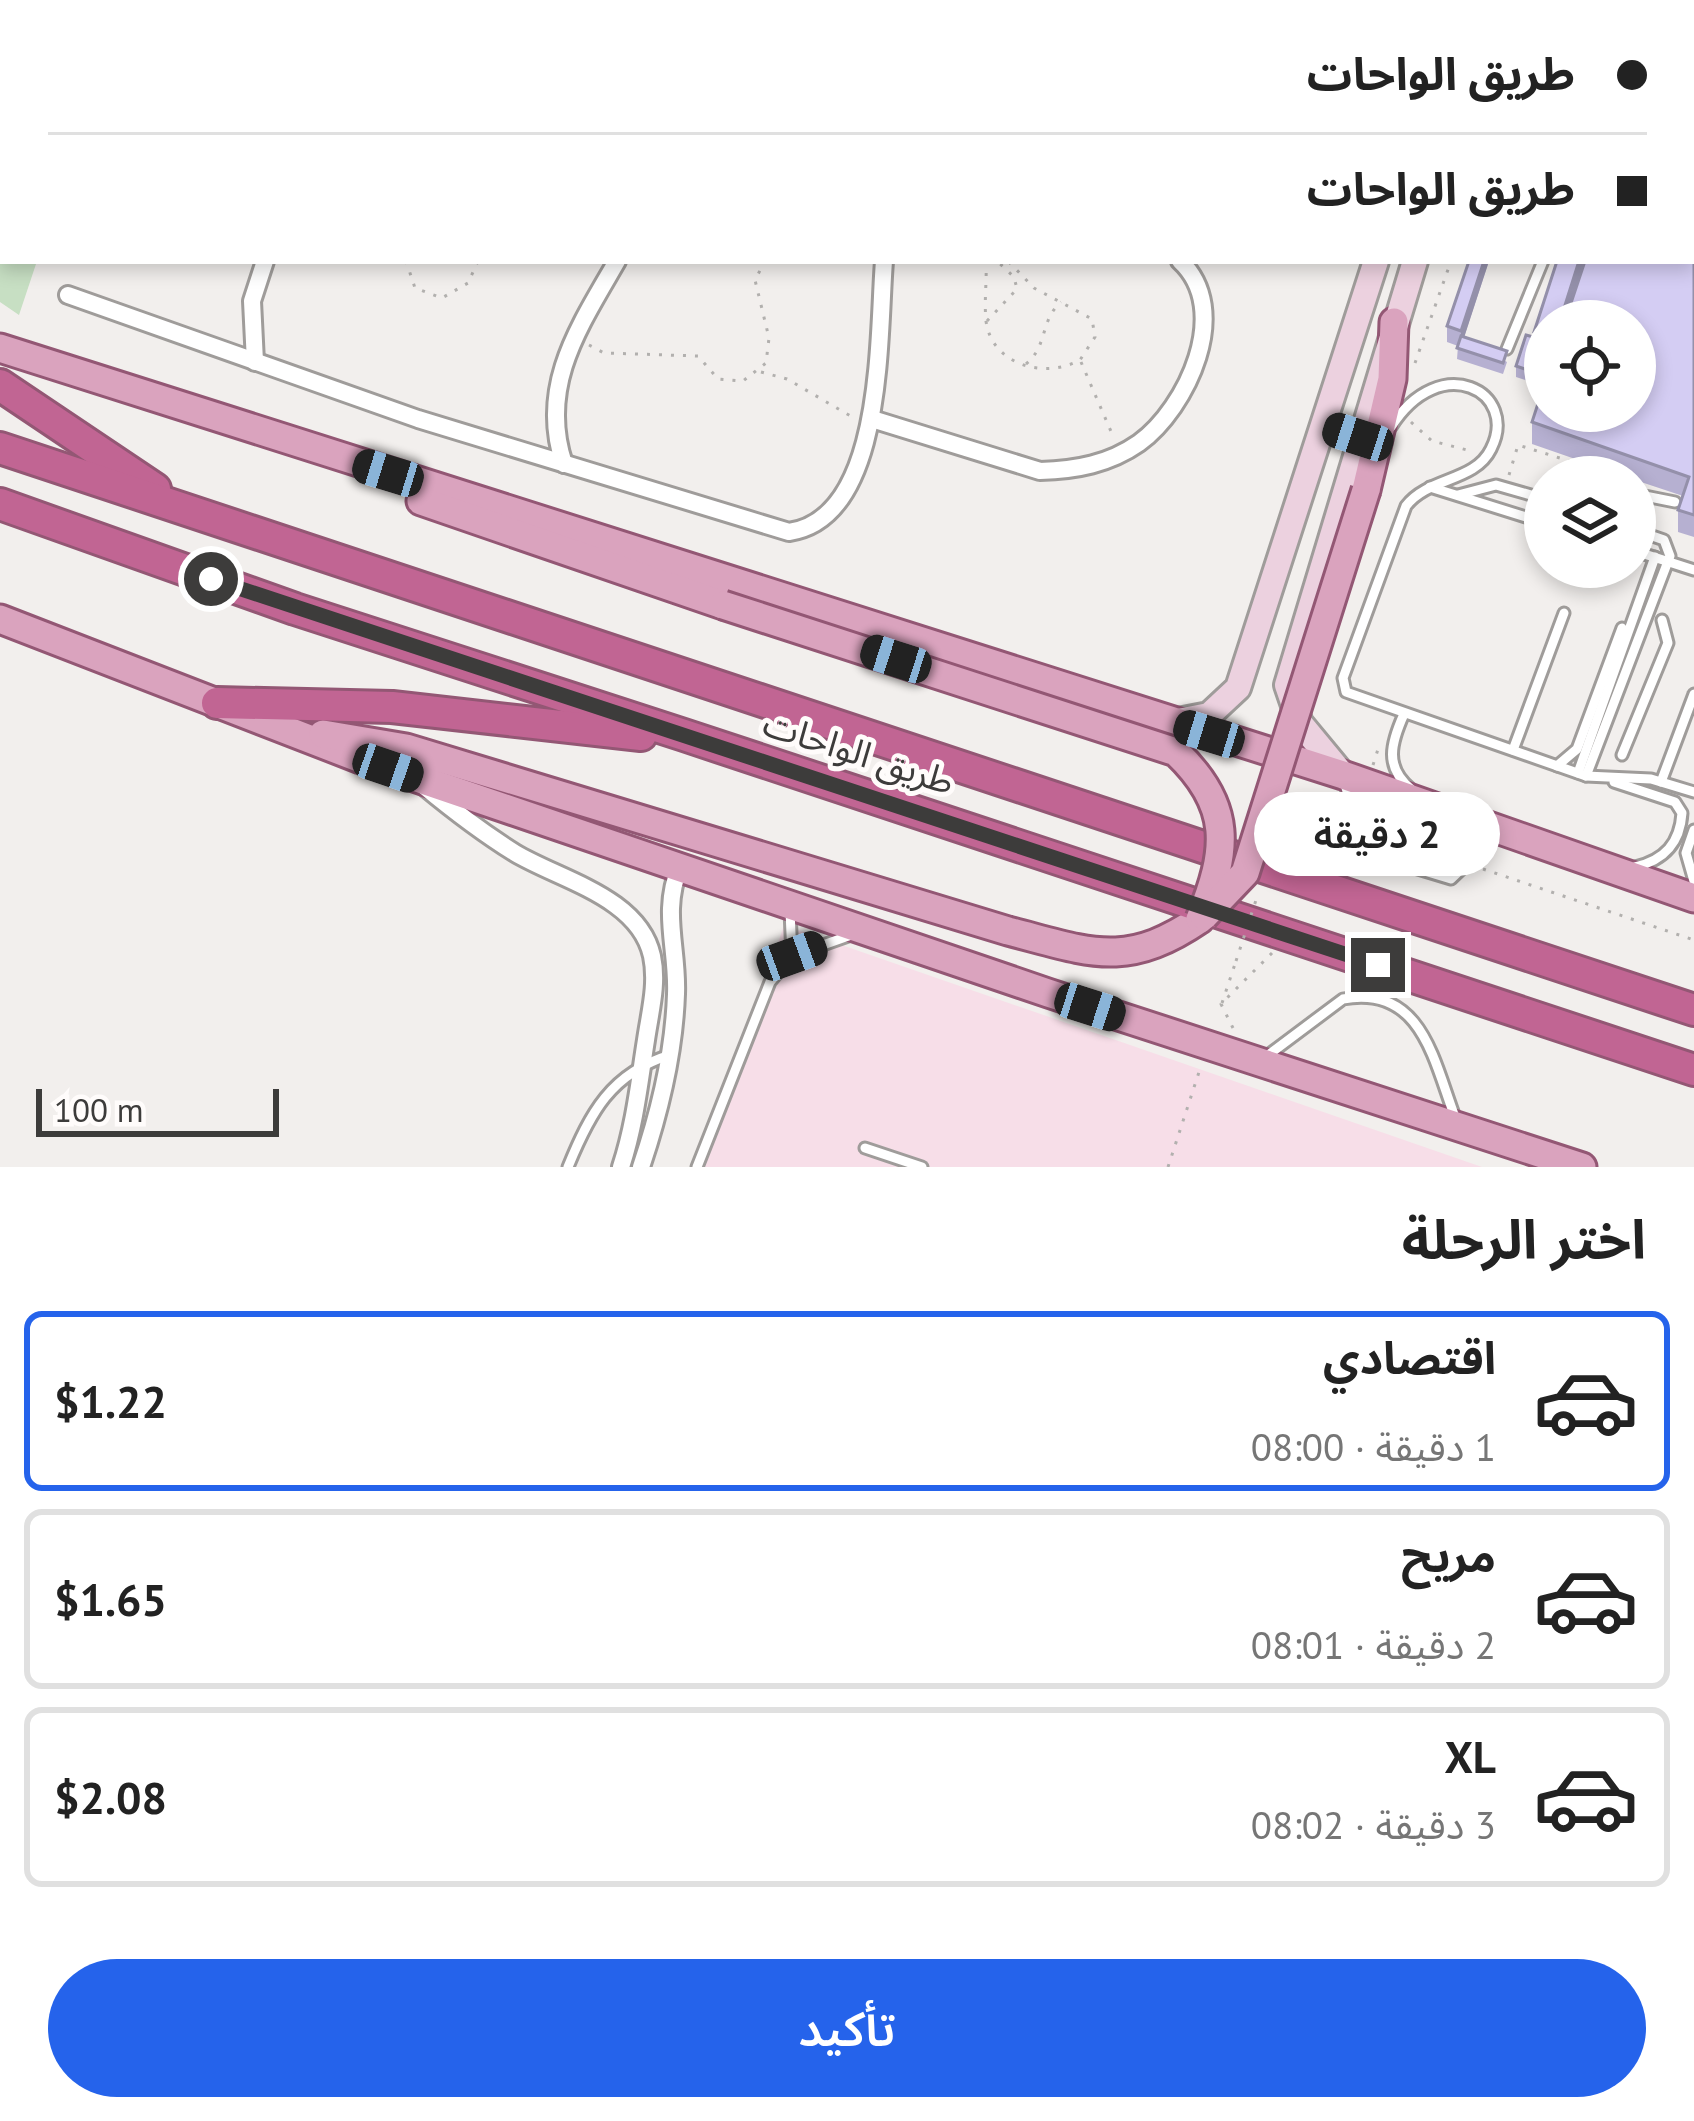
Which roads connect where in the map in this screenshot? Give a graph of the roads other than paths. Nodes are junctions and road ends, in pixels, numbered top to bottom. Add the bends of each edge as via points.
1 (1320, 0) edge
2 (1338, 0) edge
3 (264, 264) edge
4 (614, 264) edge
5 (884, 264) edge
6 (1182, 264) edge
7 (1414, 264) edge
8 (1539, 264) edge
9 (1371, 268) edge
10 (68, 295) dead end
11 (1394, 322) joint
12 (0, 348) edge
13 (1507, 349) edge
14 (255, 362) junction
15 (0, 385) edge
16 (870, 423) junction
17 (1325, 426) junction
18 (1366, 445) junction
19 (0, 448) edge
20 (349, 461) junction
21 (564, 464) junction
22 (1429, 486) junction
23 (1524, 494) edge
24 (1457, 495) junction
25 (1656, 498) edge
26 (1675, 502) edge
27 (0, 504) edge
28 (190, 512) junction
29 (1524, 516) edge
30 (1656, 539) edge
31 (1656, 557) edge
32 (1669, 562) junction
33 (1694, 570) edge
34 (1645, 588) edge
35 (1564, 614) dead end
36 (0, 619) edge
37 (1662, 620) dead end
38 (1622, 628) dead end
39 (1694, 694) edge
40 (217, 704) junction
41 (1403, 714) junction
42 (1170, 722) junction
43 (289, 733) junction
44 (684, 735) junction
45 (1513, 751) junction
46 (1622, 755) dead end
47 (1557, 766) junction
48 (1582, 774) junction
49 (1345, 776) junction
50 (414, 777) junction
51 (1609, 780) junction
52 (1661, 782) junction
53 (1694, 792) edge
54 (1446, 813) junction
55 (1694, 830) edge
56 (1500, 831) junction
57 (680, 866) junction
58 (1616, 871) junction
59 (1694, 881) edge
60 (1694, 898) edge
61 (790, 906) junction
62 (1201, 919) junction
63 (865, 930) junction
64 (792, 956) junction
65 (1694, 1010) edge
66 (670, 1055) junction
67 (1253, 1059) junction
68 (644, 1063) junction
69 (1694, 1070) edge
70 (1458, 1126) junction
71 (865, 1148) dead end
72 (906, 1164) edge
73 (699, 1166) edge
74 (568, 1167) edge
75 (621, 1167) edge
76 (641, 1167) edge
77 (922, 1167) edge
78 (1582, 1167) edge

1 - 2 street
3 - 14 street via 251,301
4 - 21 street via 573,337 554,392
5 - 16 street
6 - 16 street via 1203,302 1199,348 1167,417 1120,454 1040,471
7 - 11 street
8 - 13 lane
9 - 17 street
10 - 14 street
11 - 18 main road via 1394,365
12 - 20 main road
14 - 21 street
15 - 28 highway
16 - 21 street via 836,509 789,532
17 - 18 street
17 - 42 street via 1238,688 1209,715
18 - 22 lane via 1442,383 1473,388 1494,412 1489,455
18 - 49 street via 1287,685 1300,723
18 - 62 main road, bridge via 1366,490 1245,873
19 - 28 highway, طريق الواحات
20 - 42 main road
20 - 62 main road, bridge via 428,505 1176,752 1214,799 1220,827 1218,872
22 - 24 lane
22 - 41 lane via 1403,512 1342,683 1349,695
23 - 24 lane via 1496,485
24 - 29 lane
25 - 26 lane
27 - 44 highway, طريق الواحات
28 - 65 highway, طريق الواحات
30 - 32 lane via 1667,543
31 - 32 lane
32 - 33 lane
32 - 48 lane
34 - 48 lane
35 - 45 lane
36 - 40 main road
37 - 46 lane via 1668,643
38 - 47 lane via 1577,749
39 - 52 lane
40 - 43 main road
40 - 44 highway via 357,705 602,734
41 - 45 lane
41 - 54 lane via 1392,767
42 - 49 main road
43 - 50 main road
43 - 62 main road via 371,740 1095,952 1154,949
44 - 69 highway, طريق الواحات
45 - 47 lane
47 - 48 lane
48 - 51 lane
49 - 54 main road
49 - 56 lane via 1365,853 1448,879
50 - 57 main road
50 - 68 street via 470,824 626,916 652,955
51 - 52 lane
51 - 58 lane via 1675,802 1683,819 1665,855
52 - 53 lane
54 - 56 main road
55 - 59 lane via 1686,861
56 - 58 main road
57 - 61 main road
57 - 66 street via 668,910 676,993
58 - 60 main road
61 - 63 main road
61 - 64 lane
63 - 64 lane
63 - 67 main road
64 - 73 lane via 758,1003
66 - 68 lane
66 - 76 street
67 - 70 main road
67 - 70 lane via 1343,998 1403,1009 1421,1028
68 - 74 lane via 603,1094
68 - 75 street
70 - 78 main road
71 - 72 lane
72 - 77 lane

